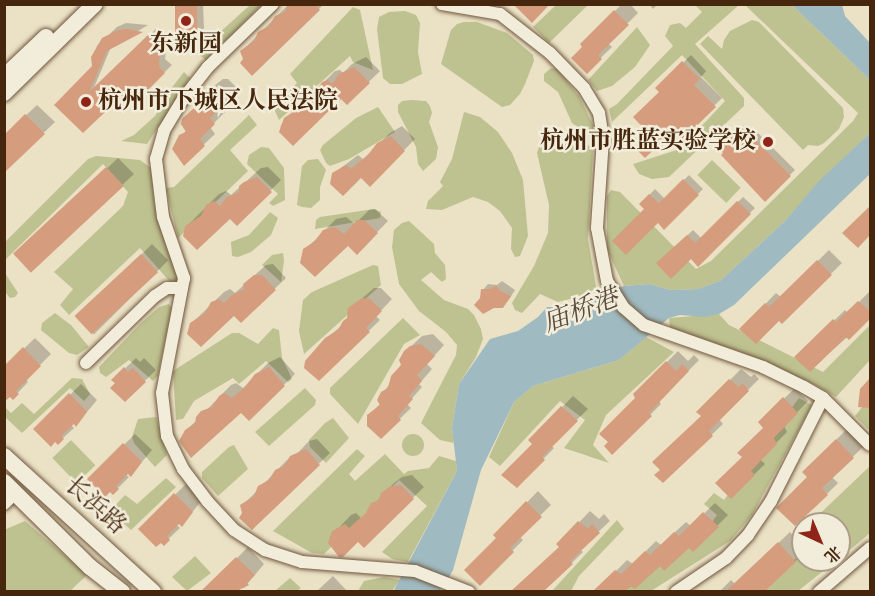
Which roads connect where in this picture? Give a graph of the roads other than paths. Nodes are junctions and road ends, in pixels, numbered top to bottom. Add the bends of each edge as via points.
1 (79, 4) edge
2 (95, 4) edge
3 (273, 4) edge
4 (442, 4) edge
5 (4, 77) edge
6 (4, 93) edge
7 (182, 288) junction
8 (86, 363) dead end
9 (823, 398) junction
10 (870, 445) edge
11 (4, 456) edge
12 (8, 493) edge
13 (870, 548) edge
14 (122, 591) edge
15 (153, 591) edge
16 (469, 591) edge
17 (676, 591) edge
18 (819, 591) edge

1 - 5 main road
2 - 6 main road
3 - 7 street via 208,67 164,131 156,159 163,217 184,278
4 - 9 street via 500,14 550,53 584,88 595,106 603,139 597,228 604,271 623,307 644,325 763,367
7 - 8 street via 167,288 155,296
7 - 16 street via 162,393 167,436 183,470 234,530 266,550 302,562 415,571
9 - 10 street
9 - 17 street via 771,501 748,535 726,558
11 - 15 main road, 长浜路
12 - 14 main road, 长浜路
13 - 18 street

